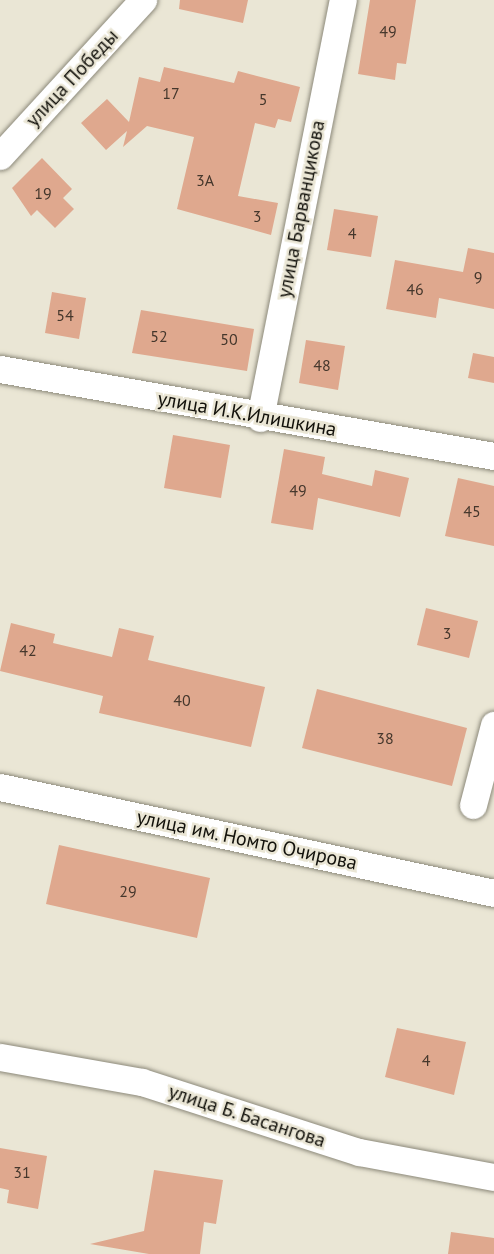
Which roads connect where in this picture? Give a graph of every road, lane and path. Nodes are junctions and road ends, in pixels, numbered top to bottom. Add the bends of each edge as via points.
1 (143, 0) edge
2 (343, 0) edge
3 (0, 156) edge
4 (0, 369) edge
5 (260, 418) junction
6 (494, 456) edge
7 (494, 724) edge
8 (0, 787) edge
9 (473, 805) dead end
10 (494, 893) edge
11 (0, 1057) edge
12 (494, 1177) edge

1 - 3 street, улица Победы
2 - 5 street, улица Барванцикова
4 - 5 street, улица И.К.Илишкина
5 - 6 street, улица И.К.Илишкина
7 - 9 street
8 - 10 street, улица им. Номто Очирова
11 - 12 street, улица Б. Басангова via 142,1082 359,1152

